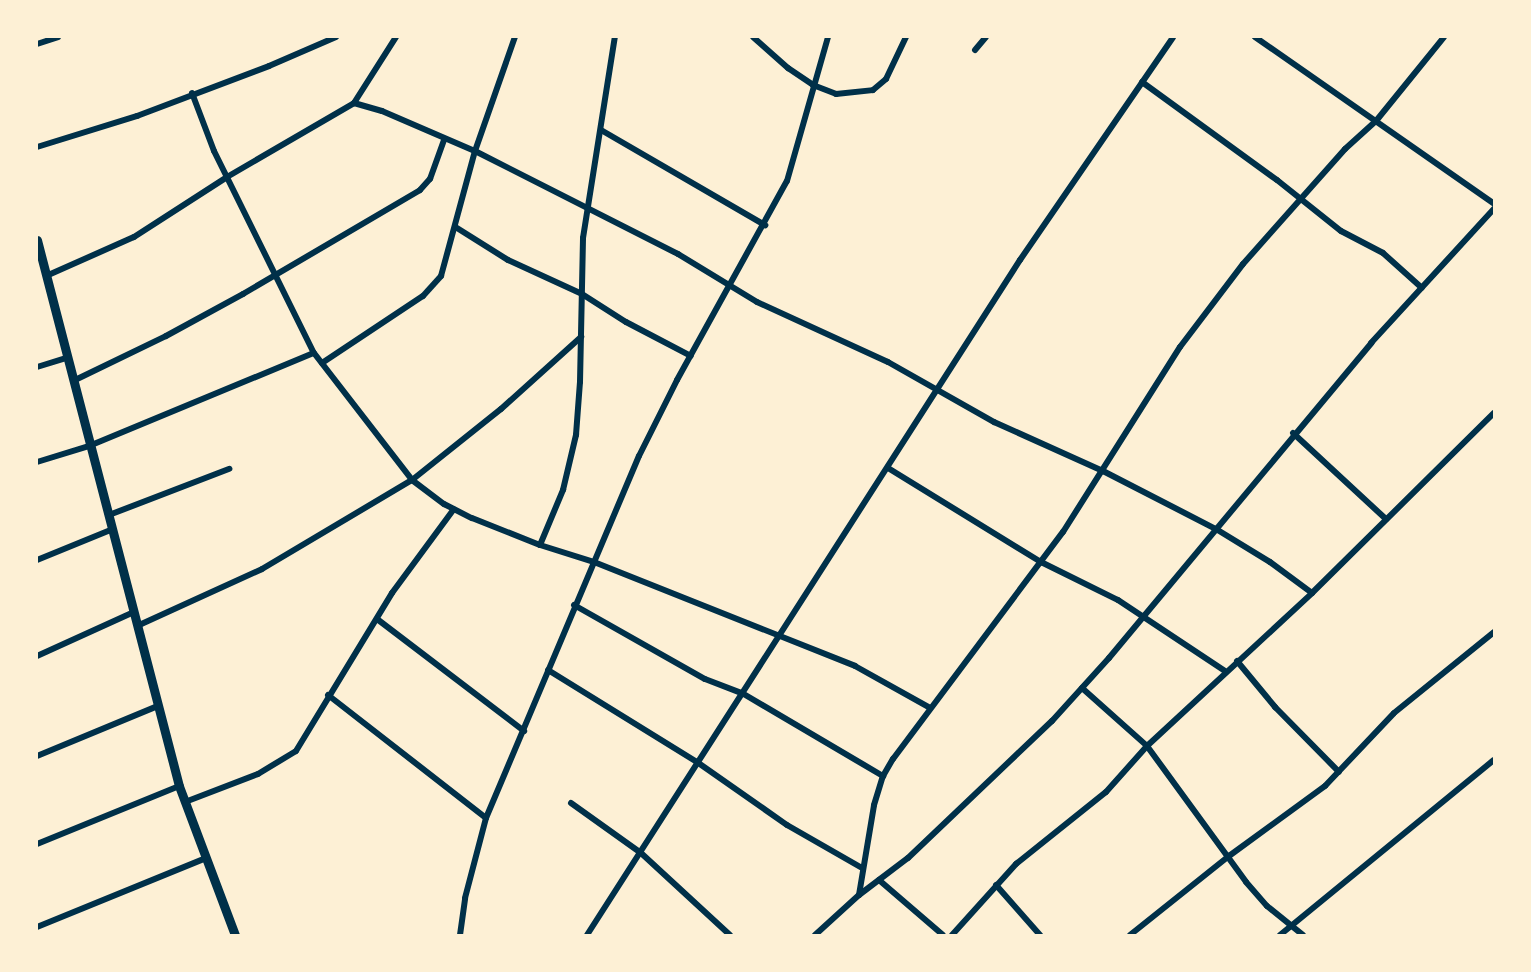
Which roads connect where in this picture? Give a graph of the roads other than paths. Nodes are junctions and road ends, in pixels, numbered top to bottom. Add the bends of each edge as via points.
1 (58, 37) edge
2 (336, 37) edge
3 (396, 37) edge
4 (515, 37) edge
5 (615, 37) edge
6 (753, 37) edge
7 (828, 37) edge
8 (906, 37) edge
9 (986, 37) edge
10 (1172, 37) edge
11 (1255, 37) edge
12 (1443, 37) edge
13 (37, 44) edge
14 (975, 50) dead end
15 (1142, 82) junction
16 (813, 85) junction
17 (192, 93) junction
18 (354, 103) junction
19 (1376, 121) junction
20 (601, 130) junction
21 (444, 140) junction
22 (37, 148) edge
23 (475, 152) junction
24 (227, 177) junction
25 (1300, 198) junction
26 (1494, 206) edge
27 (586, 208) junction
28 (765, 225) junction
29 (457, 228) junction
30 (37, 240) edge
31 (276, 273) junction
32 (46, 276) junction
33 (728, 286) junction
34 (1422, 288) junction
35 (582, 294) junction
36 (581, 337) junction
37 (314, 353) junction
38 (691, 356) junction
39 (66, 358) junction
40 (322, 363) junction
41 (37, 367) edge
42 (72, 381) junction
43 (939, 390) junction
44 (1494, 413) edge
45 (1293, 433) junction
46 (89, 446) junction
47 (37, 462) edge
48 (888, 468) junction
49 (229, 469) dead end
50 (1103, 471) junction
51 (412, 480) junction
52 (454, 509) junction
53 (109, 515) junction
54 (1385, 519) junction
55 (113, 529) junction
56 (1216, 529) junction
57 (540, 545) junction
58 (37, 560) edge
59 (594, 562) junction
60 (1041, 562) junction
61 (1312, 593) junction
62 (574, 605) junction
63 (134, 612) junction
64 (1142, 615) junction
65 (377, 619) junction
66 (137, 626) junction
67 (1494, 632) edge
68 (780, 636) junction
69 (37, 656) edge
70 (1237, 662) junction
71 (548, 670) junction
72 (1226, 671) junction
73 (1082, 688) junction
74 (742, 693) junction
75 (328, 695) junction
76 (158, 706) junction
77 (930, 708) junction
78 (524, 732) junction
79 (1147, 746) junction
80 (37, 757) edge
81 (1494, 760) edge
82 (697, 762) junction
83 (1339, 772) junction
84 (883, 776) junction
85 (179, 786) junction
86 (185, 802) junction
87 (571, 803) dead end
88 (486, 818) junction
89 (37, 844) edge
90 (641, 853) junction
91 (1229, 856) junction
92 (206, 859) junction
93 (862, 868) junction
94 (879, 880) junction
95 (996, 885) junction
96 (859, 895) junction
97 (1290, 925) junction
98 (37, 927) edge
99 (231, 934) edge
100 (460, 935) edge
101 (587, 935) edge
102 (730, 935) edge
103 (815, 935) edge
104 (943, 935) edge
105 (952, 935) edge
106 (1040, 935) edge
107 (1130, 935) edge
108 (1280, 935) edge
109 (1303, 935) edge

1 - 13 street
2 - 17 street
3 - 18 street
4 - 23 street
5 - 20 street
6 - 16 street
7 - 16 street
8 - 16 street via 886,79 873,90 836,94
9 - 14 street
10 - 15 street
11 - 19 street
12 - 19 street
15 - 25 street
15 - 43 street via 1020,260
16 - 28 street via 787,181
17 - 22 street
17 - 24 street
18 - 21 street
18 - 24 street
19 - 25 street
19 - 26 street
20 - 27 street
20 - 28 street
21 - 23 street
21 - 31 street via 430,179 420,190
23 - 27 street
23 - 29 street
24 - 31 street
24 - 32 street via 134,237
25 - 34 street via 1341,231 1383,253
25 - 50 street via 1242,264 1180,347
26 - 34 street
27 - 33 street via 678,254
27 - 35 street
28 - 33 street
29 - 35 street via 508,260
29 - 40 street via 433,288
30 - 32 main road
31 - 37 street
31 - 42 street via 166,336
32 - 39 main road
33 - 38 street
33 - 43 street
34 - 45 street
35 - 36 street
35 - 38 street
36 - 51 street
36 - 57 street via 579,417 572,458
37 - 40 street
37 - 46 street
38 - 59 street via 639,456
39 - 41 street
39 - 42 main road
40 - 51 street
42 - 46 main road
43 - 48 street
43 - 50 street via 994,422
44 - 54 street
45 - 54 street
45 - 56 street
46 - 47 street
46 - 53 main road
48 - 60 street
48 - 68 street
49 - 53 street
50 - 56 street
50 - 60 street
51 - 52 street
51 - 66 street via 262,569
52 - 57 street
52 - 65 street
53 - 55 main road
54 - 61 street
55 - 58 street
55 - 63 main road
56 - 61 street
56 - 64 street
57 - 59 street
59 - 62 street
59 - 68 street
60 - 64 street
60 - 77 street
61 - 70 street
62 - 71 street
62 - 74 street via 705,679
63 - 66 main road
63 - 69 street
64 - 72 street
64 - 73 street
65 - 75 street
65 - 78 street
66 - 76 main road
67 - 83 street via 1394,713
68 - 74 street
68 - 77 street via 855,666
70 - 72 street
70 - 83 street
71 - 78 street
71 - 82 street
72 - 79 street
73 - 79 street
73 - 94 street via 996,777
74 - 82 street
74 - 84 street
75 - 86 street via 296,751 278,764
75 - 88 street
76 - 80 street
76 - 85 main road
77 - 84 street
78 - 88 street
79 - 91 street
79 - 95 street via 1106,792
81 - 97 street
82 - 90 street
82 - 93 street via 786,825
83 - 91 street
84 - 93 street
85 - 86 main road
85 - 89 street
86 - 92 main road
87 - 90 street
88 - 100 street
90 - 101 street
90 - 102 street
91 - 97 street via 1267,906
91 - 107 street
92 - 98 street
92 - 99 main road
93 - 96 street
94 - 96 street
94 - 104 street
95 - 105 street
95 - 106 street
96 - 103 street
97 - 108 street
97 - 109 street

